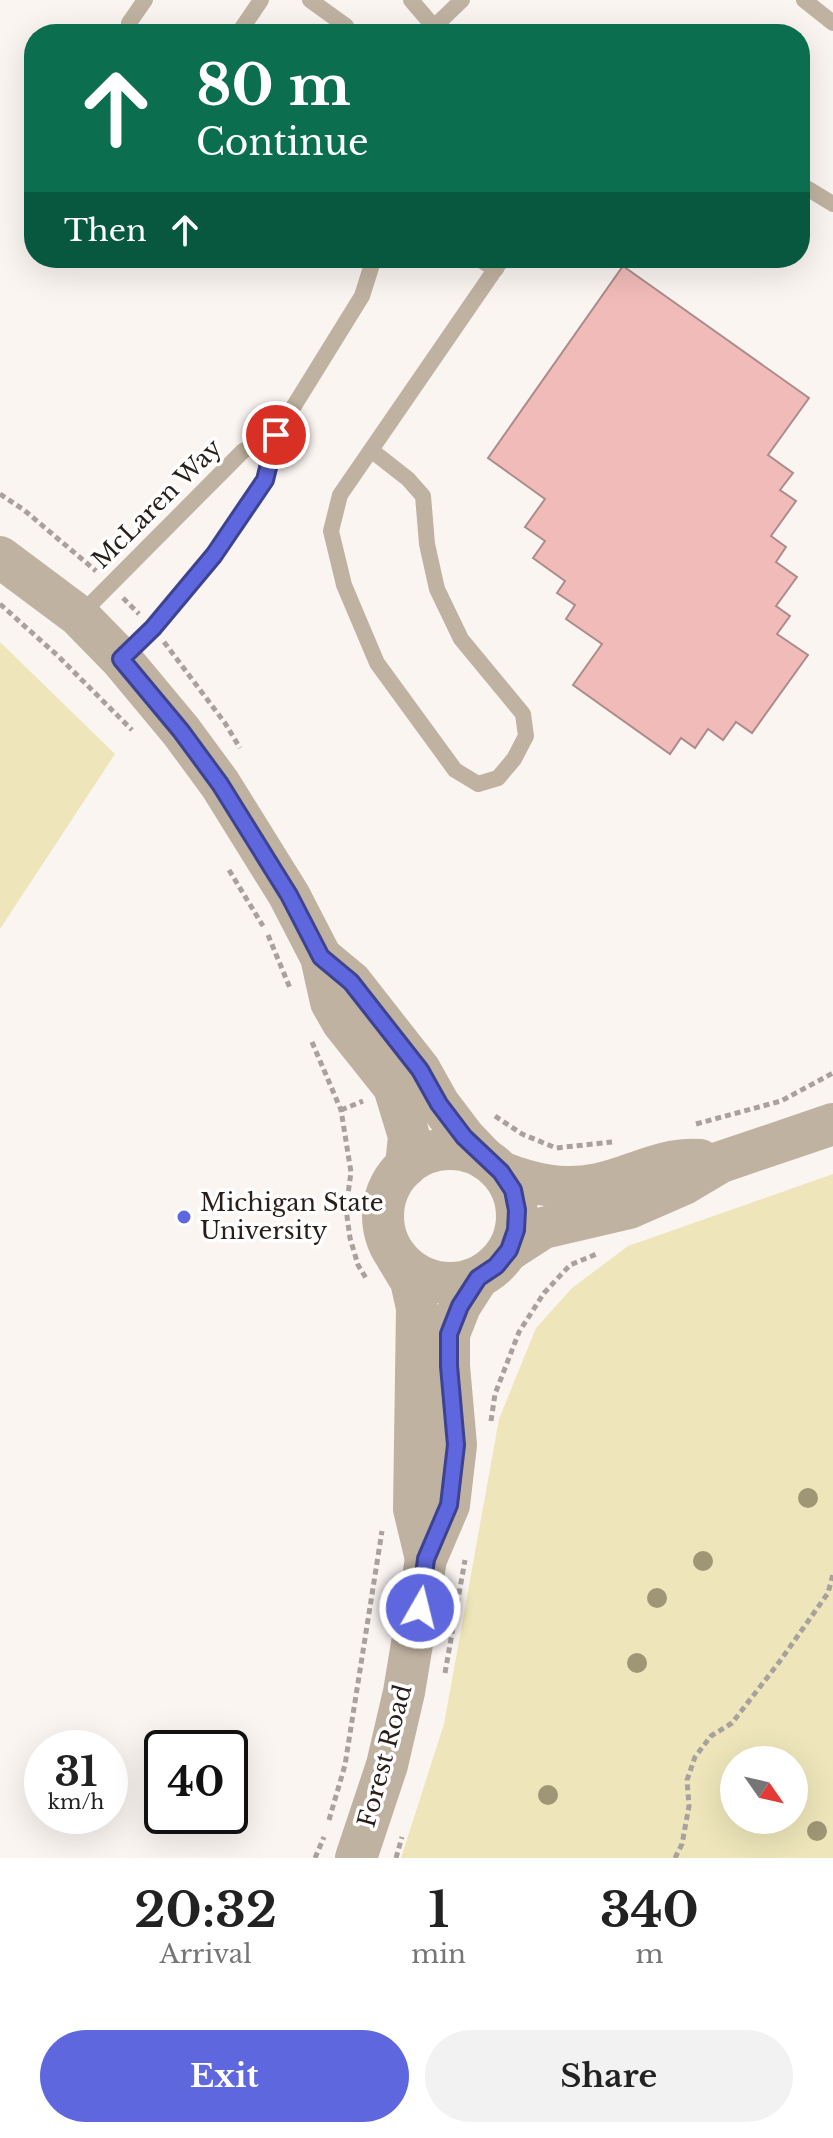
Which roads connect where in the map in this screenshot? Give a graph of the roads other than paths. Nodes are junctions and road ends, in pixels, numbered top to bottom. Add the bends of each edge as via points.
1 (145, 0) edge
2 (261, 0) edge
3 (310, 0) edge
4 (411, 0) edge
5 (462, 0) edge
6 (804, 0) edge
7 (129, 23) dead end
8 (833, 23) edge
9 (245, 24) edge
10 (343, 24) edge
11 (429, 24) edge
12 (439, 24) edge
13 (810, 190) edge
14 (833, 204) edge
15 (371, 268) edge
16 (496, 268) edge
17 (276, 435) junction
18 (371, 450) junction
19 (0, 557) edge
20 (79, 616) junction
21 (121, 659) junction
22 (321, 957) junction
23 (833, 1124) edge
24 (721, 1162) junction
25 (493, 1165) junction
26 (406, 1166) junction
27 (509, 1250) junction
28 (382, 1268) junction
29 (478, 1278) junction
30 (426, 1559) junction
31 (356, 1858) edge

1 - 7 lane
2 - 9 lane
3 - 10 lane
4 - 11 lane
5 - 12 lane
6 - 8 lane
13 - 14 lane
15 - 17 lane via 362,296
16 - 18 lane
17 - 20 lane, McLaren Way via 243,451
17 - 21 lane via 265,480 214,555
18 - 18 lane via 340,495 331,531 344,585 377,663 455,770 478,784 498,778 526,736 523,714 461,639 437,589 423,496
19 - 20 street
20 - 21 street
21 - 22 street via 220,784
22 - 25 street via 351,982 464,1137
22 - 26 street via 331,1002 394,1087 409,1136
23 - 24 street
24 - 25 street via 681,1158 598,1184 558,1188 531,1184
24 - 27 street via 629,1208 543,1228
25 - 26 street via 466,1151 445,1149
25 - 27 street via 513,1190 517,1210
26 - 28 street via 385,1200
27 - 29 street
28 - 29 street via 434,1282
28 - 30 street, Forest Road via 411,1281 417,1308 414,1509
29 - 30 street, Forest Road via 449,1334 456,1445 449,1505
30 - 31 street, Forest Road via 387,1765

